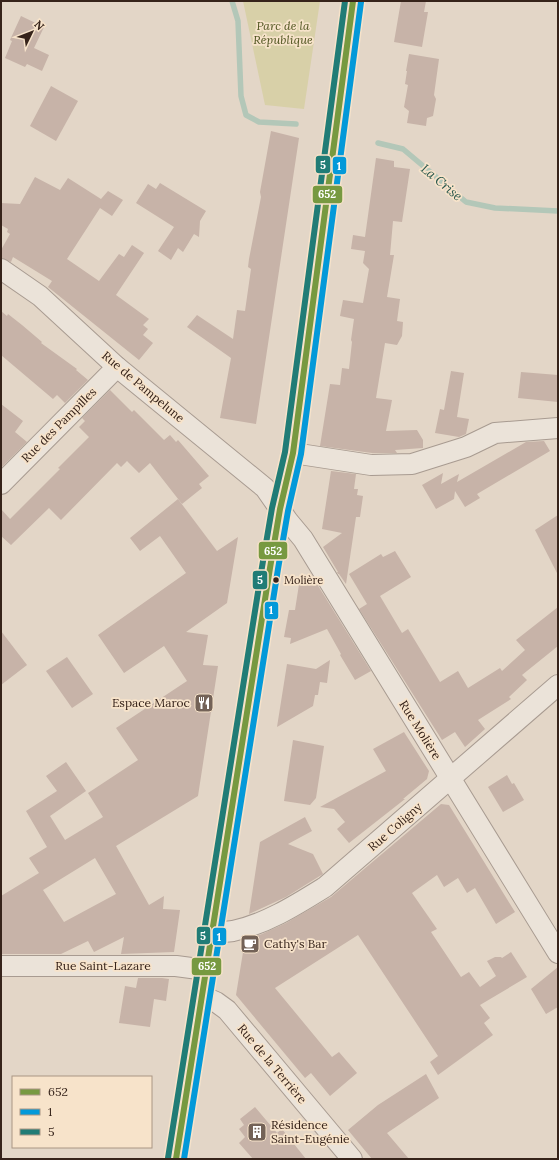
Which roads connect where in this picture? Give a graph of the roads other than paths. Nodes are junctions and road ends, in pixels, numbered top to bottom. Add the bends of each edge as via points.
1 (354, 1) edge
2 (1, 269) edge
3 (118, 367) junction
4 (558, 428) edge
5 (293, 453) junction
6 (1, 484) edge
7 (280, 510) junction
8 (558, 685) edge
9 (450, 779) junction
10 (211, 933) junction
11 (558, 953) edge
12 (1, 966) edge
13 (206, 970) junction
14 (202, 996) junction
15 (176, 1159) edge
16 (352, 1159) edge

1 - 5 street
2 - 3 street, Rue de Pampelune via 40,296
3 - 6 street, Rue des Pampilles
3 - 7 street, Rue de Pampelune via 265,488
4 - 5 street via 495,433 466,447 412,464 371,465
5 - 7 street
7 - 9 street, Rue Molière via 303,539
7 - 10 street
8 - 9 street, Rue Coligny
9 - 10 street, Rue Coligny via 325,887 296,905 260,922 232,931
9 - 11 street, Rue Molière
10 - 13 street
12 - 13 street, Rue Saint-Lazare via 176,966
13 - 14 street
14 - 15 street
14 - 16 street, Rue de la Terrière via 227,1010

